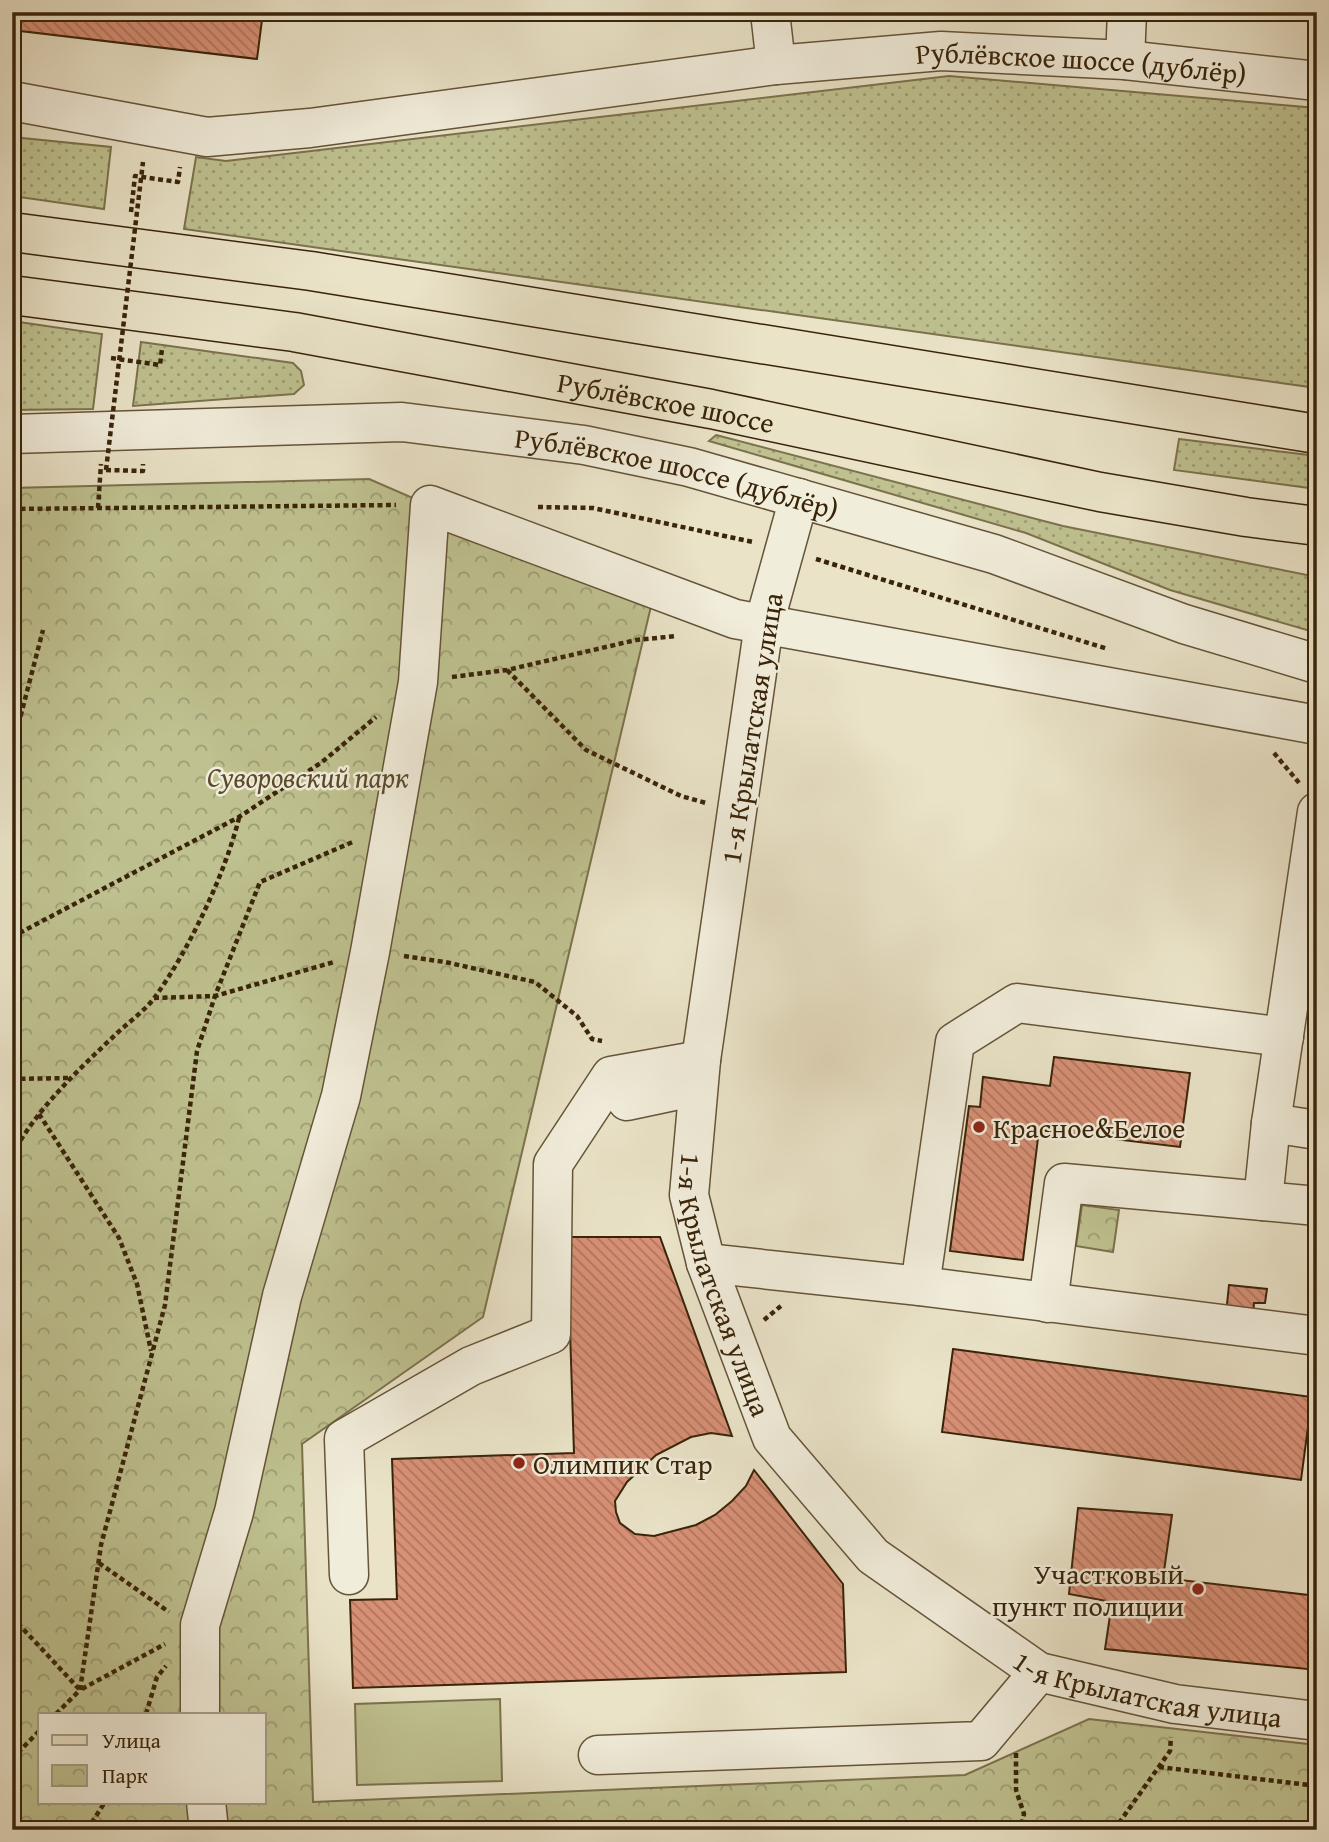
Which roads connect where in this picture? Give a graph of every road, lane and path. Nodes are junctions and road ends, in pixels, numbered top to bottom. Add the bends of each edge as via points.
1 (770, 12) edge
2 (1127, 12) edge
3 (1125, 60) junction
4 (776, 65) junction
5 (1317, 81) edge
6 (12, 101) edge
7 (155, 163) dead end
8 (168, 165) dead end
9 (119, 210) dead end
10 (12, 232) edge
11 (12, 295) edge
12 (121, 342) junction
13 (135, 344) dead end
14 (162, 348) dead end
15 (111, 358) dead end
16 (12, 434) edge
17 (1317, 434) edge
18 (102, 454) dead end
19 (106, 470) dead end
20 (799, 498) junction
21 (430, 505) junction
22 (525, 507) dead end
23 (98, 508) junction
24 (12, 509) edge
25 (1246, 517) junction
26 (1317, 526) edge
27 (1317, 538) edge
28 (783, 549) junction
29 (764, 624) junction
30 (43, 630) dead end
31 (678, 636) dead end
32 (1317, 664) edge
33 (507, 670) junction
34 (418, 682) junction
35 (1317, 725) edge
36 (12, 749) edge
37 (706, 803) dead end
38 (239, 817) junction
39 (1316, 822) edge
40 (393, 826) junction
41 (12, 937) edge
42 (370, 952) junction
43 (215, 996) junction
44 (154, 998) junction
45 (1284, 1037) junction
46 (605, 1042) dead end
47 (699, 1073) junction
48 (70, 1078) junction
49 (12, 1079) edge
50 (627, 1101) dead end
51 (39, 1114) junction
52 (1271, 1123) junction
53 (1317, 1130) edge
54 (13, 1151) edge
55 (1263, 1201) junction
56 (1317, 1206) edge
57 (706, 1263) junction
58 (920, 1286) junction
59 (1048, 1303) junction
60 (1317, 1336) edge
61 (152, 1354) junction
62 (99, 1562) junction
63 (349, 1574) dead end
64 (12, 1617) edge
65 (197, 1627) junction
66 (1039, 1672) junction
67 (80, 1690) junction
68 (1175, 1704) junction
69 (57, 1713) edge
70 (200, 1713) edge
71 (1317, 1721) edge
72 (38, 1732) edge
73 (1016, 1751) dead end
74 (598, 1755) dead end
75 (12, 1759) edge
76 (1159, 1767) junction
77 (1317, 1786) edge
78 (104, 1804) edge
79 (206, 1804) edge
80 (1021, 1827) junction
81 (87, 1830) edge
82 (209, 1830) edge
83 (952, 1830) edge
84 (1032, 1830) edge
85 (1114, 1830) edge

1 - 4 street
2 - 3 street
3 - 4 street, Рублёвское шоссе (дублёр) via 941,51
3 - 5 street, Рублёвское шоссе (дублёр)
4 - 6 street, Рублёвское шоссе (дублёр) via 324,126 207,137
7 - 12 path, bridge via 143,162
8 - 9 path via 180,167 178,182 135,176 132,212
10 - 17 main road via 324,273
11 - 25 main road, Рублёвское шоссе via 294,332
12 - 13 path
12 - 19 path, bridge
14 - 15 path via 160,365
16 - 20 street, Рублёвское шоссе (дублёр) via 402,422 583,445 689,467
18 - 23 path
20 - 28 street, 1-я Крылатская улица
20 - 32 street, Рублёвское шоссе (дублёр) via 994,554 1184,624
21 - 23 path
21 - 29 street via 735,619
21 - 34 street
22 - 28 path via 593,508
23 - 24 path
25 - 26 main road, Рублёвское шоссе
25 - 27 main road
28 - 29 street, 1-я Крылатская улица
29 - 35 street
29 - 47 street, 1-я Крылатская улица
30 - 36 path
31 - 33 path via 636,640
33 - 34 path
33 - 37 path via 586,750 681,796
34 - 38 path via 322,762
34 - 40 street
38 - 41 path
38 - 44 path via 231,849 193,933
39 - 45 street
40 - 42 street
40 - 43 path via 260,881
42 - 43 path
42 - 46 path via 445,962 535,982 578,1017 592,1040
42 - 65 street via 341,1096 282,1296 234,1512
43 - 44 path
43 - 61 path via 197,1051 165,1305
44 - 48 path
45 - 52 street
45 - 58 street via 1017,1003 955,1042
47 - 50 street
47 - 57 street, 1-я Крылатская улица via 689,1195
47 - 63 street via 611,1076 553,1164 551,1334 471,1366 344,1439
48 - 49 path
48 - 51 path
51 - 54 path
51 - 61 path via 120,1238 137,1284
52 - 53 street
52 - 55 street
55 - 56 street
55 - 59 street via 1064,1183
57 - 58 street
57 - 66 street, 1-я Крылатская улица via 772,1438 873,1556
58 - 59 street
59 - 60 street
61 - 62 path
62 - 65 path
62 - 67 path
64 - 67 path
65 - 67 path
65 - 70 street
66 - 68 street, 1-я Крылатская улица
66 - 74 street via 981,1741
67 - 69 path
68 - 71 street, 1-я Крылатская улица
68 - 76 path via 1170,1751
72 - 75 path
73 - 80 path via 1016,1790 1024,1814
76 - 77 path
76 - 85 path
78 - 81 path
79 - 82 street
80 - 83 path
80 - 84 path

